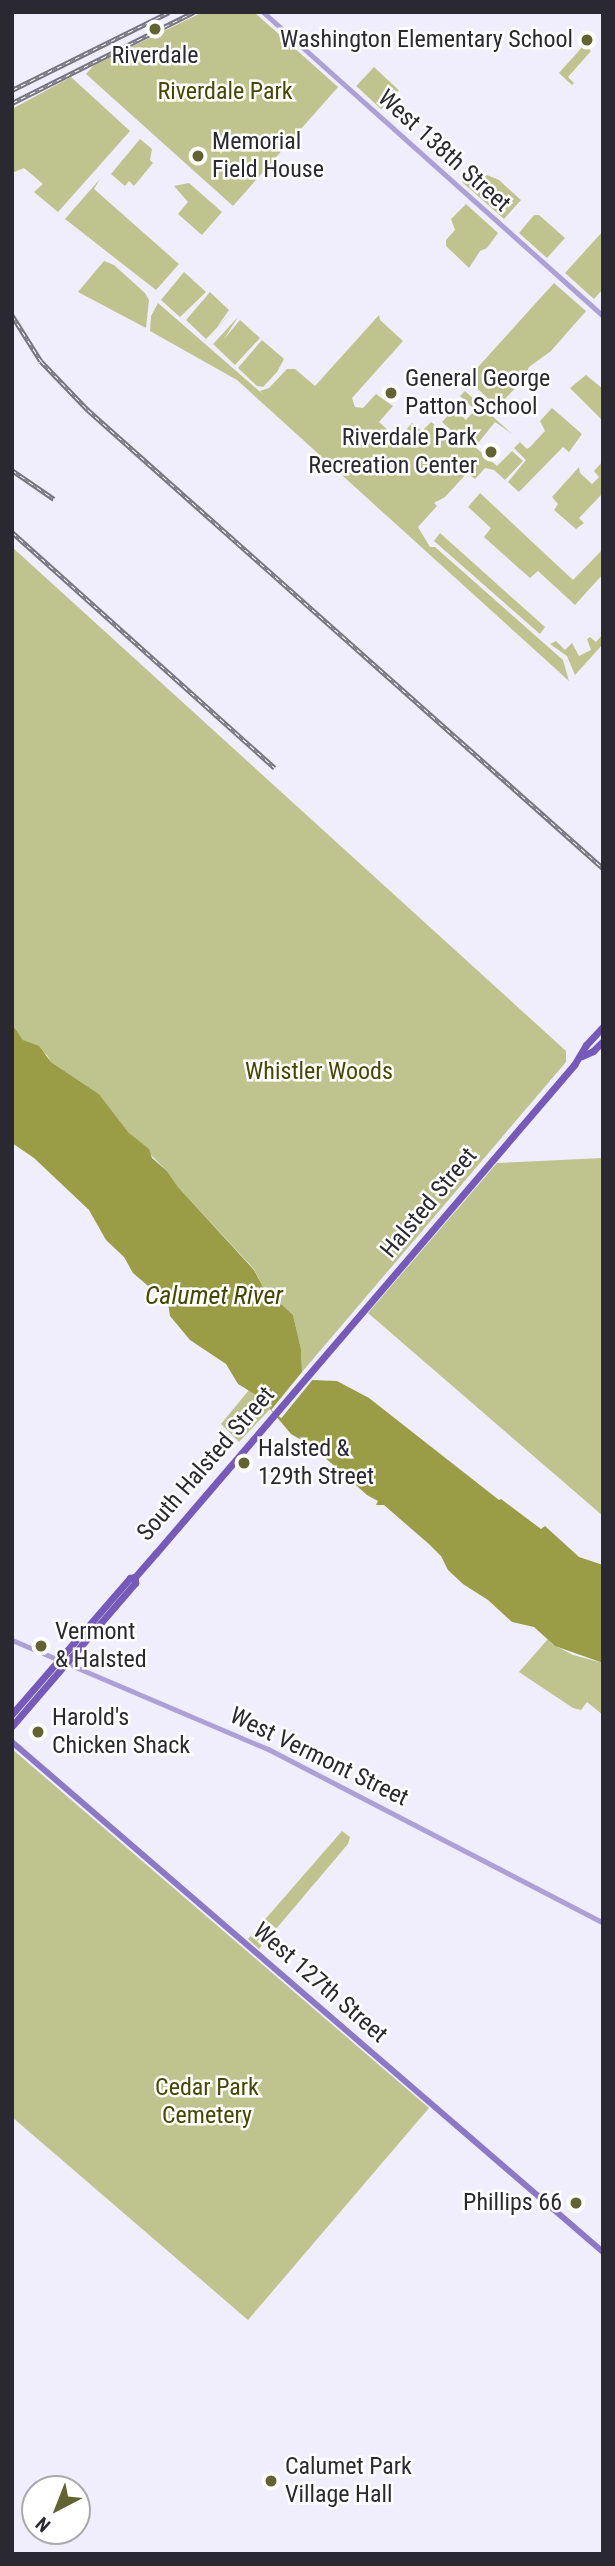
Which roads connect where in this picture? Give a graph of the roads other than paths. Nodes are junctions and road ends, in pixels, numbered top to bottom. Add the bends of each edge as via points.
1 (263, 12) edge
2 (603, 316) edge
3 (603, 1027) edge
4 (603, 1041) edge
5 (582, 1056) junction
6 (307, 1376) joint
7 (135, 1577) junction
8 (12, 1640) edge
9 (58, 1659) junction
10 (66, 1663) junction
11 (12, 1714) edge
12 (12, 1726) edge
13 (12, 1742) edge
14 (603, 1923) edge
15 (603, 2252) edge

1 - 2 street, West 138th Street
3 - 5 main road, Halsted Street
4 - 5 main road, Halsted Street
5 - 6 main road, Halsted Street
6 - 7 main road, South Halsted Street
7 - 9 main road, South Halsted Street
7 - 10 main road, South Halsted Street via 135,1583
8 - 9 street, West Vermont Street
9 - 10 street, West Vermont Street
9 - 11 main road, South Halsted Street
10 - 12 main road, South Halsted Street
10 - 14 street, West Vermont Street via 274,1752
13 - 15 main road, West 127th Street

